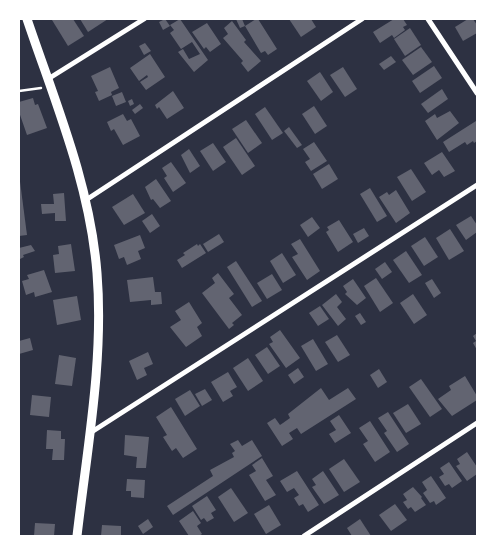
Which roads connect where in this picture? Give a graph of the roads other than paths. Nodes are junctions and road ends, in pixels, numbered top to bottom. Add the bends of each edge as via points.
1 (27, 19) edge
2 (144, 19) edge
3 (362, 19) edge
4 (428, 19) edge
5 (49, 82) junction
6 (477, 93) edge
7 (477, 185) edge
8 (86, 200) junction
9 (477, 423) edge
10 (89, 434) junction
11 (78, 536) edge
12 (304, 536) edge

1 - 5 street
2 - 5 street
3 - 8 street
4 - 6 street
5 - 8 street
7 - 10 street
8 - 10 street via 97,271 98,301 97,355
9 - 12 street
10 - 11 street

